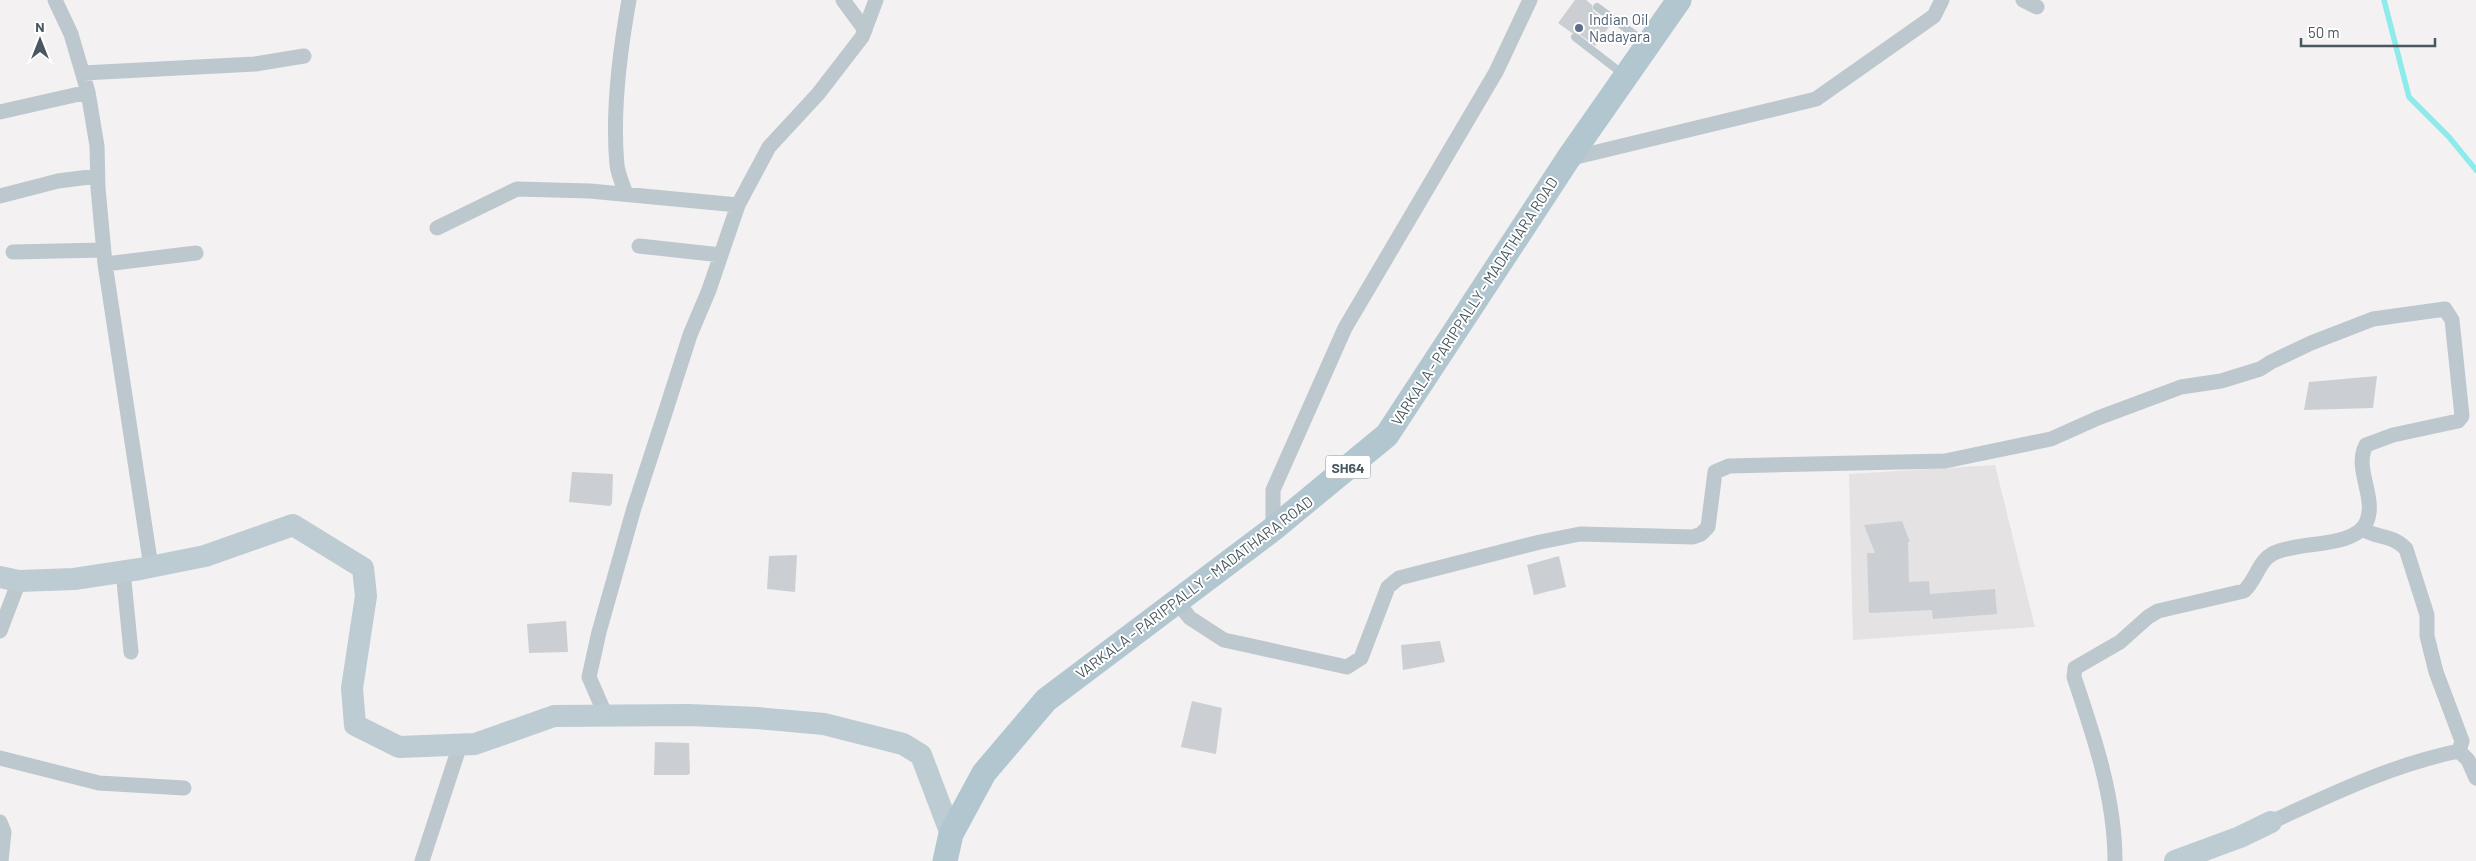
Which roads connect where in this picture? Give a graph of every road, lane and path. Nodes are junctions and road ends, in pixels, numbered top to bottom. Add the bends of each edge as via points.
1 (55, 0) edge
2 (629, 0) edge
3 (842, 0) edge
4 (876, 0) edge
5 (1530, 0) edge
6 (1679, 0) edge
7 (1942, 0) edge
8 (2023, 0) edge
9 (1597, 7) dead end
10 (2037, 7) dead end
11 (865, 30) junction
12 (1575, 37) dead end
13 (1648, 44) junction
14 (304, 56) dead end
15 (83, 73) junction
16 (1626, 76) junction
17 (88, 92) junction
18 (0, 112) edge
19 (1568, 159) junction
20 (97, 176) junction
21 (626, 194) junction
22 (0, 196) edge
23 (738, 206) junction
24 (437, 228) dead end
25 (639, 246) dead end
26 (13, 252) dead end
27 (196, 253) dead end
28 (721, 256) junction
29 (104, 257) junction
30 (1273, 529) junction
31 (2362, 529) junction
32 (151, 567) junction
33 (123, 572) junction
34 (9, 579) edge
35 (1177, 602) junction
36 (0, 631) edge
37 (131, 652) dead end
38 (606, 716) junction
39 (460, 745) junction
40 (2459, 751) junction
41 (0, 758) edge
42 (2476, 778) edge
43 (184, 788) dead end
44 (0, 822) edge
45 (2272, 822) joint
46 (950, 834) junction
47 (1, 861) edge
48 (422, 861) edge
49 (946, 861) edge
50 (2115, 861) edge
51 (2175, 861) edge

1 - 15 street via 71,34
2 - 21 street via 622,40 617,130 617,166
3 - 11 street
4 - 11 street
5 - 30 street via 1496,72 1345,328 1272,490
6 - 13 main road, VARKALA - PARIPPALLY - MADATHARA ROAD / SH64
7 - 19 street via 1934,16 1816,99
8 - 10 street
9 - 13 lane
11 - 23 street via 818,94 769,147
12 - 16 lane
13 - 16 main road, VARKALA - PARIPPALLY - MADATHARA ROAD / SH64
14 - 15 street via 255,64
15 - 17 street
16 - 19 main road, VARKALA - PARIPPALLY - MADATHARA ROAD / SH64
17 - 18 street
17 - 20 street via 97,146
19 - 30 main road, VARKALA - PARIPPALLY - MADATHARA ROAD / SH64 via 1387,435
20 - 22 street via 58,181
20 - 29 street
21 - 23 street
21 - 24 street via 517,189
23 - 28 street
25 - 28 street
26 - 29 street
27 - 29 street
28 - 38 street via 690,335 637,499 599,632 589,677
29 - 32 street
30 - 35 main road, VARKALA - PARIPPALLY - MADATHARA ROAD / SH64
31 - 35 street via 2369,508 2362,457 2366,445 2393,435 2458,420 2462,416 2452,320 2445,309 2373,319 2311,343 2260,369 2220,381 2181,386 2051,440 1945,461 1721,468 1715,472 1708,527 1701,534 1692,537 1580,534 1399,578 1388,587 1361,658 1347,667 1224,640 1190,618
31 - 40 street via 2400,542 2406,549 2427,615 2427,636 2436,672 2462,741
31 - 50 street via 2340,540 2298,545 2274,552 2263,561 2244,591 2158,611 2120,642 2076,668 2074,677 2096,744 2107,792
32 - 33 main road
32 - 39 main road via 205,556 293,525 363,568 366,596 352,688 355,725 399,748
33 - 34 main road via 74,579
33 - 37 street
34 - 36 street
35 - 46 main road, VARKALA - PARIPPALLY - MADATHARA ROAD / SH64 via 1046,700 984,773
38 - 39 main road via 554,716 475,744
38 - 46 main road via 767,718 824,724 903,744 921,756
39 - 48 street
40 - 42 street via 2468,760
40 - 45 street via 2346,787
41 - 43 street via 99,783
44 - 47 street via 4,832
45 - 51 main road
46 - 49 main road, VARKALA - PARIPPALLY - MADATHARA ROAD / SH64

